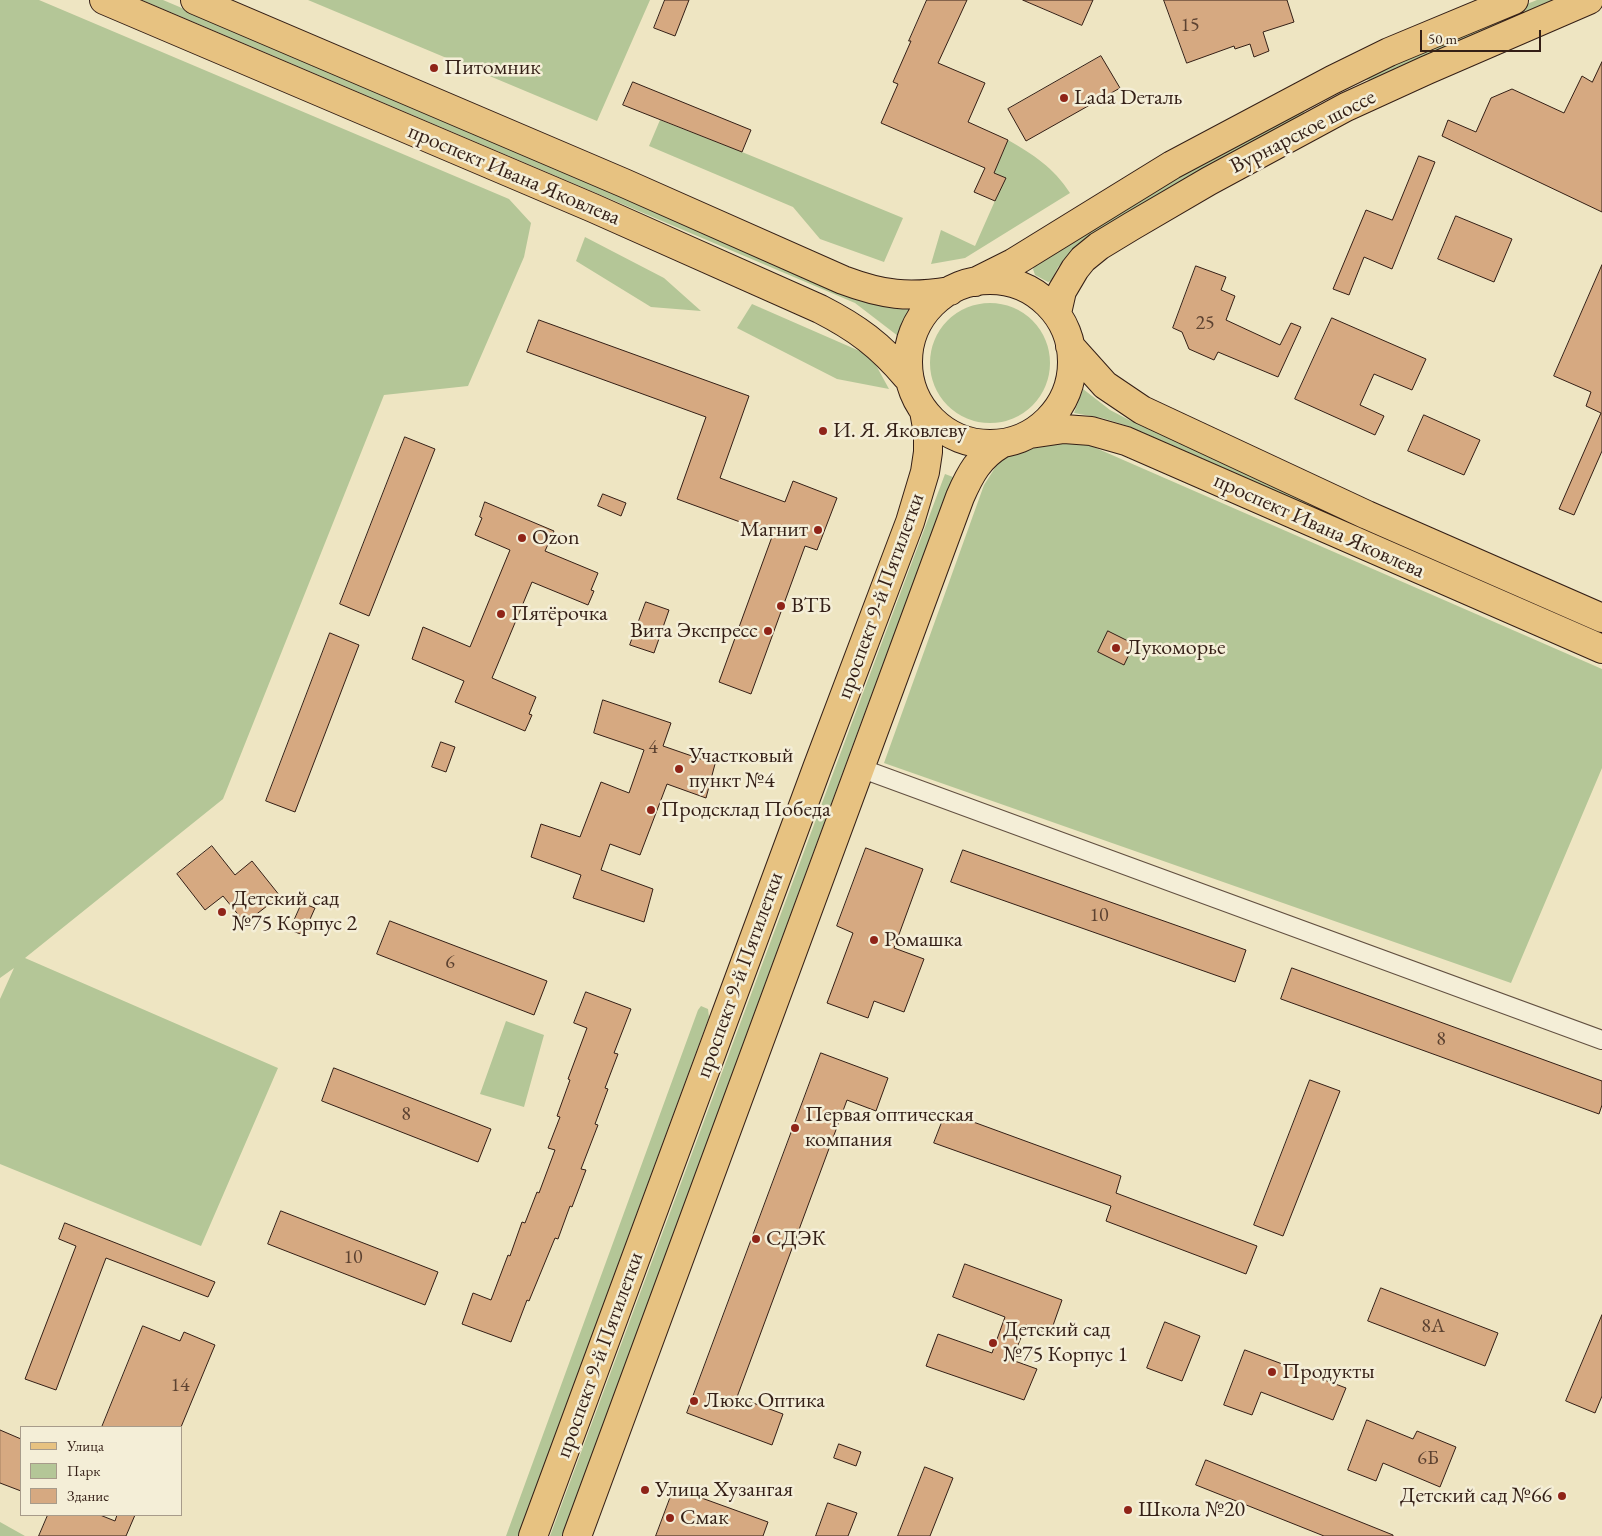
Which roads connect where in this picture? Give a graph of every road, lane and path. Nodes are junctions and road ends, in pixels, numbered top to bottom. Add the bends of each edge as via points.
1 (104, 0) edge
2 (195, 0) edge
3 (1514, 0) edge
4 (1590, 0) edge
5 (1332, 80) junction
6 (1346, 107) junction
7 (975, 282) junction
8 (950, 291) junction
9 (1057, 313) junction
10 (1070, 346) junction
11 (908, 377) junction
12 (924, 412) junction
13 (1030, 434) junction
14 (1001, 444) junction
15 (1602, 618) edge
16 (1602, 649) edge
17 (860, 768) junction
18 (1602, 1040) edge
19 (534, 1536) edge
20 (577, 1536) edge

1 - 11 main road, проспект Ивана Яковлева via 820,309 871,340
2 - 8 main road, проспект Ивана Яковлева via 866,289 905,296
3 - 5 main road, Вурнарское шоссе via 1389,52
4 - 6 main road, Вурнарское шоссе
5 - 6 main road
5 - 7 main road, Вурнарское шоссе via 1172,165 1013,264
6 - 9 main road, Вурнарское шоссе via 1209,181 1099,246 1083,259 1068,279
7 - 8 main road
7 - 9 main road via 998,280 1019,285 1034,292
8 - 11 main road via 934,304 914,332 907,361
9 - 10 main road
10 - 13 main road via 1068,379 1058,406 1046,422
10 - 15 main road, проспект Ивана Яковлева via 1105,385 1142,410 1358,511
11 - 12 main road
12 - 14 main road via 950,434 983,445
12 - 19 main road, проспект 9-й Пятилетки via 928,452 910,522 816,768
13 - 14 main road
13 - 16 main road, проспект Ивана Яковлева via 1064,429 1091,431 1126,441
14 - 17 main road, проспект 9-й Пятилетки via 982,458 964,488
17 - 18 street
17 - 20 main road, проспект 9-й Пятилетки

